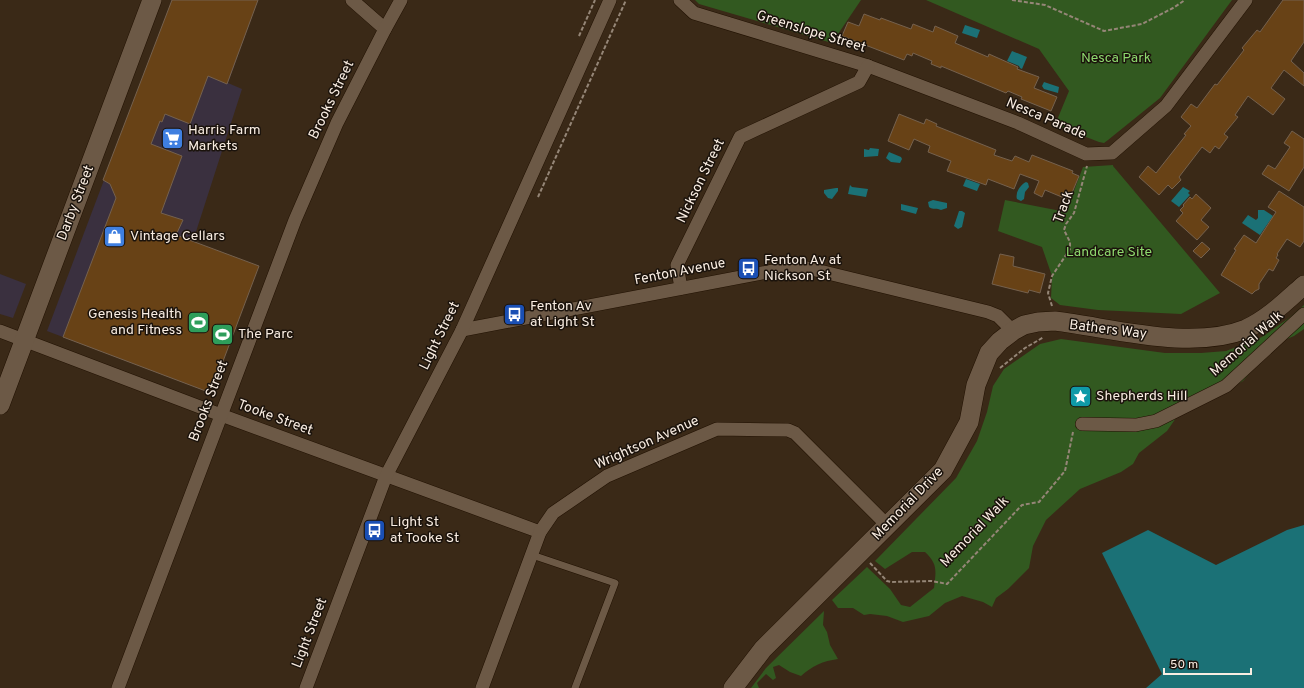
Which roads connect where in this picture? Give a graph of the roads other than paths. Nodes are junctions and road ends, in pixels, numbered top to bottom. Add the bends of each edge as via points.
1 (152, 0) edge
2 (352, 0) edge
3 (401, 0) edge
4 (610, 0) edge
5 (680, 0) edge
6 (1246, 0) edge
7 (385, 29) junction
8 (868, 66) junction
9 (1304, 285) edge
10 (680, 288) junction
11 (1304, 314) edge
12 (462, 330) junction
13 (0, 331) edge
14 (1013, 331) junction
15 (24, 341) junction
16 (0, 405) edge
17 (221, 415) junction
18 (1082, 424) road end
19 (386, 476) junction
20 (888, 526) junction
21 (540, 532) junction
22 (532, 555) junction
23 (118, 688) edge
24 (306, 688) edge
25 (482, 688) edge
26 (575, 688) edge
27 (733, 688) edge

1 - 15 main road, Darby Street
2 - 7 street
3 - 7 street, Brooks Street
4 - 12 street, Light Street
5 - 8 street, Greenslope Street via 694,13
6 - 8 street, Nesca Parade via 1166,106 1112,153 1086,154 1018,123
7 - 17 street, Brooks Street via 337,123 295,220
8 - 10 street, Nickson Street via 858,82 740,137 677,265
9 - 14 main road, Memorial Drive via 1259,322 1246,329 1219,336 1163,336 1055,321 1024,325
10 - 12 street, Fenton Avenue
10 - 14 street, Fenton Avenue via 799,266 988,312 998,316
11 - 18 street, Memorial Walk via 1226,386 1156,421 1136,426
12 - 19 street, Light Street
13 - 15 street, Tooke Street
14 - 20 main road, Memorial Drive via 1000,340 989,353 976,385 968,422 947,464
15 - 16 main road, Darby Street
15 - 17 street, Tooke Street
17 - 19 street, Tooke Street
17 - 23 street, Brooks Street
19 - 21 street, Tooke Street
19 - 24 street, Light Street
20 - 21 street, Wrightson Avenue via 788,430 717,429 607,476 553,513
20 - 27 main road, Memorial Drive via 763,650
21 - 22 street, Wrightson Avenue
22 - 25 street, Wrightson Avenue
22 - 26 lane via 615,582

